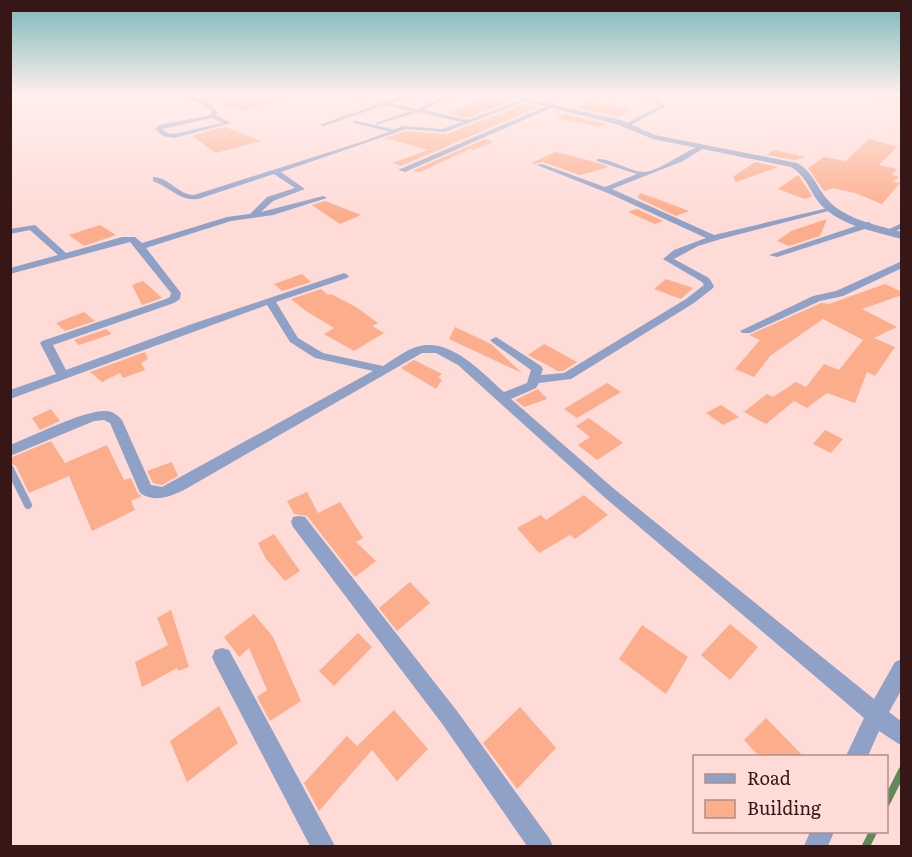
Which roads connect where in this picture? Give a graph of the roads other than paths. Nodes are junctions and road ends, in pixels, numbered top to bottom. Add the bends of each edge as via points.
1 (382, 135) edge
2 (484, 135) edge
3 (649, 135) edge
4 (702, 147) junction
5 (599, 160) dead end
6 (540, 165) dead end
7 (402, 170) dead end
8 (274, 171) junction
9 (646, 175) junction
10 (156, 179) dead end
11 (606, 189) junction
12 (323, 198) dead end
13 (832, 209) junction
14 (253, 215) junction
15 (868, 225) junction
16 (902, 225) edge
17 (10, 232) edge
18 (887, 232) junction
19 (902, 236) edge
20 (713, 238) junction
21 (140, 247) junction
22 (774, 255) dead end
23 (64, 256) junction
24 (902, 264) edge
25 (10, 271) edge
26 (344, 276) dead end
27 (270, 301) junction
28 (746, 331) dead end
29 (496, 340) dead end
30 (386, 370) junction
31 (63, 376) junction
32 (534, 380) junction
33 (10, 395) edge
34 (502, 398) junction
35 (10, 451) edge
36 (10, 469) edge
37 (28, 505) dead end
38 (299, 522) dead end
39 (222, 657) dead end
40 (902, 669) edge
41 (876, 715) junction
42 (902, 736) edge
43 (857, 755) edge
44 (323, 846) edge
45 (541, 846) edge

1 - 8 street
2 - 7 street
3 - 4 street
4 - 9 street
4 - 13 street via 803,169
5 - 9 street
6 - 11 street
8 - 10 street via 190,198
8 - 14 street via 301,189 270,199
9 - 11 street
11 - 20 street
12 - 14 street
13 - 15 street
13 - 20 street
14 - 21 street
15 - 18 street
15 - 22 street
16 - 18 street
17 - 23 street via 32,227
18 - 19 street
20 - 32 street via 673,253 668,259 706,280 709,286 567,376
21 - 23 street via 132,240 122,240
21 - 31 street via 176,292 174,299 46,343
23 - 25 street
24 - 28 street
26 - 27 street
27 - 30 street via 294,340 319,356
27 - 31 street
29 - 32 street via 537,369
30 - 34 street via 419,350 438,348 462,362
30 - 35 street via 159,494 146,489 115,420 106,415 92,417
31 - 33 street
32 - 34 street via 532,385
34 - 41 street via 608,492
36 - 37 lane
38 - 45 street via 450,718
39 - 44 street
40 - 41 street
41 - 42 street
41 - 43 street

